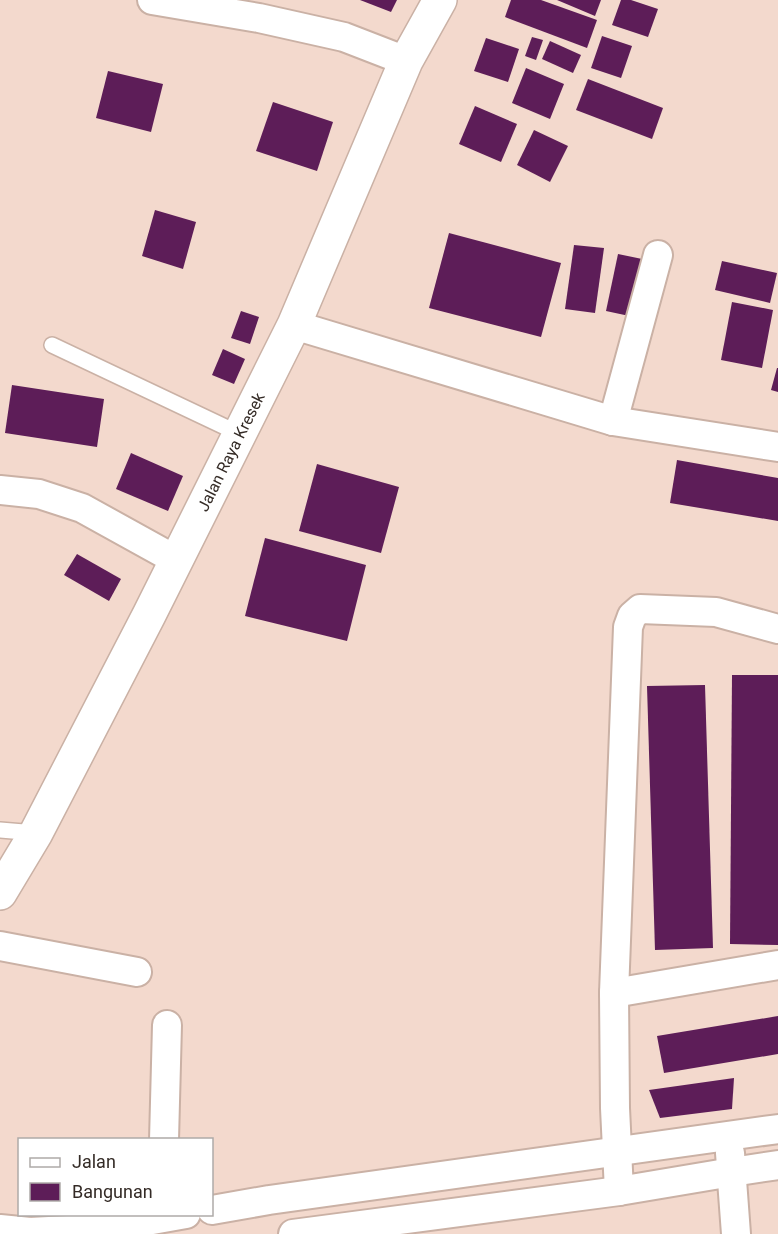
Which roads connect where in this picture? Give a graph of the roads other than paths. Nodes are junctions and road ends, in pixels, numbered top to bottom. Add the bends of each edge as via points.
1 (152, 0) edge
2 (440, 0) edge
3 (406, 62) junction
4 (658, 255) dead end
5 (294, 326) junction
6 (52, 345) dead end
7 (613, 422) junction
8 (240, 434) junction
9 (778, 447) edge
10 (0, 490) edge
11 (176, 560) junction
12 (778, 629) edge
13 (0, 830) edge
14 (36, 833) junction
15 (0, 893) edge
16 (0, 946) edge
17 (778, 965) edge
18 (136, 972) dead end
19 (614, 993) junction
20 (167, 1025) dead end
21 (778, 1129) edge
22 (729, 1136) junction
23 (164, 1138) edge
24 (618, 1151) junction
25 (778, 1165) edge
26 (732, 1172) junction
27 (619, 1191) junction
28 (213, 1210) edge
29 (169, 1220) edge
30 (0, 1229) edge
31 (293, 1234) edge
32 (736, 1234) edge

1 - 3 street via 344,37
2 - 3 main road, Jalan Raya Kresek
3 - 5 main road, Jalan Raya Kresek
4 - 7 street
5 - 7 street
5 - 8 main road, Jalan Raya Kresek
6 - 8 lane
7 - 9 street
8 - 11 main road, Jalan Raya Kresek
10 - 11 street via 39,494 82,508
11 - 14 main road, Jalan Raya Kresek
12 - 19 street via 716,612 640,609 632,616 628,627
13 - 14 lane
14 - 15 main road, Jalan Raya Kresek
16 - 18 street
17 - 19 street
19 - 24 street
20 - 23 street
21 - 22 street
22 - 24 street
22 - 26 street
24 - 27 street
24 - 28 street
25 - 26 street
26 - 27 street
26 - 32 street
27 - 31 street
29 - 30 street via 107,1228 30,1232

